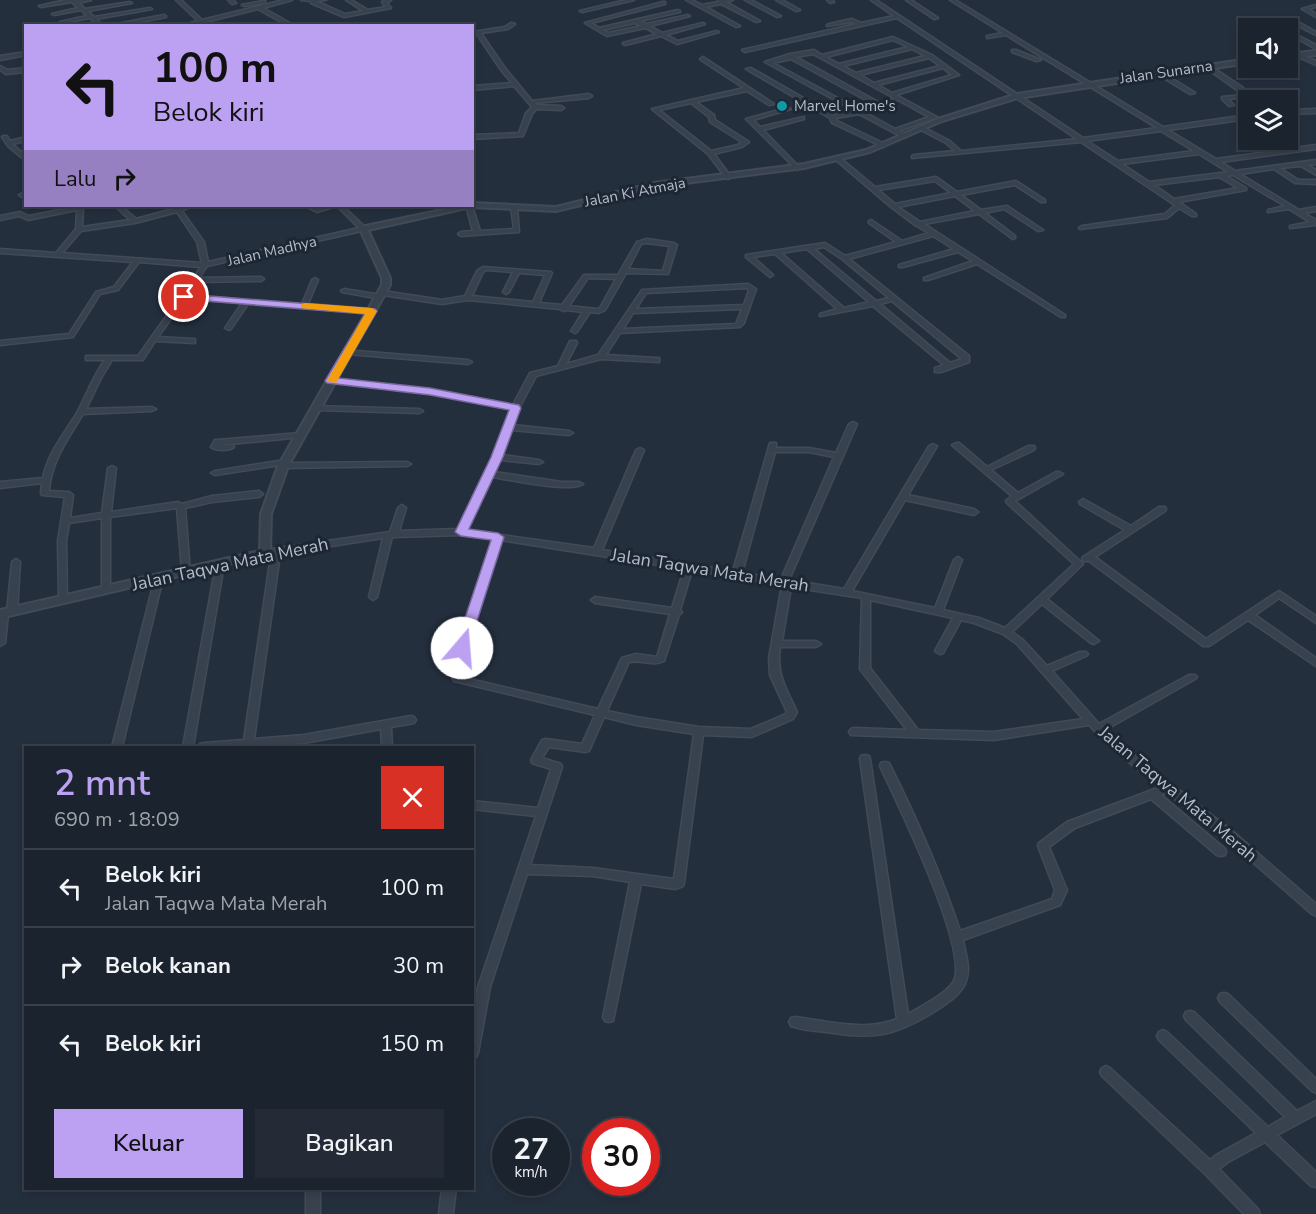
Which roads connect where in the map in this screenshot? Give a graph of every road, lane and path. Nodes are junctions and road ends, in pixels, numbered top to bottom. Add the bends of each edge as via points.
1 (89, 0) edge
2 (178, 0) edge
3 (290, 0) edge
4 (303, 0) edge
5 (324, 0) edge
6 (348, 0) edge
7 (632, 0) edge
8 (688, 0) edge
9 (730, 0) edge
10 (747, 0) edge
11 (788, 0) edge
12 (873, 0) edge
13 (908, 0) edge
14 (952, 0) edge
15 (74, 1) edge
16 (272, 1) edge
17 (384, 1) edge
18 (720, 1) edge
19 (780, 1) edge
20 (313, 2) junction
21 (660, 2) edge
22 (130, 3) dead end
23 (244, 5) dead end
24 (41, 6) dead end
25 (1316, 6) edge
26 (702, 7) junction
27 (259, 8) junction
28 (84, 9) junction
29 (150, 9) dead end
30 (798, 10) dead end
31 (582, 11) dead end
32 (680, 11) junction
33 (367, 12) junction
34 (54, 14) dead end
35 (164, 16) dead end
36 (344, 16) junction
37 (688, 16) junction
38 (779, 16) dead end
39 (897, 16) junction
40 (1316, 16) edge
41 (93, 17) junction
42 (936, 18) dead end
43 (331, 19) dead end
44 (62, 21) dead end
45 (636, 21) junction
46 (758, 21) dead end
47 (202, 22) junction
48 (98, 24) edge
49 (119, 24) edge
50 (194, 24) edge
51 (289, 24) edge
52 (513, 24) dead end
53 (704, 24) junction
54 (1298, 24) dead end
55 (829, 25) dead end
56 (861, 25) junction
57 (645, 26) junction
58 (738, 26) dead end
59 (598, 30) junction
60 (475, 32) edge
61 (1316, 33) edge
62 (662, 35) junction
63 (1003, 35) junction
64 (1298, 37) edge
65 (989, 38) dead end
66 (625, 44) dead end
67 (913, 46) junction
68 (1316, 47) edge
69 (745, 50) dead end
70 (1014, 51) dead end
71 (24, 53) edge
72 (1316, 53) edge
73 (1299, 55) joint
74 (790, 56) junction
75 (823, 56) junction
76 (930, 56) junction
77 (0, 58) edge
78 (703, 59) dead end
79 (768, 62) junction
80 (1238, 62) edge
81 (1316, 63) edge
82 (840, 65) junction
83 (944, 66) junction
84 (1207, 66) junction
85 (0, 68) edge
86 (24, 70) edge
87 (1159, 73) junction
88 (857, 74) junction
89 (517, 84) junction
90 (875, 84) junction
91 (1082, 84) junction
92 (474, 88) edge
93 (747, 88) junction
94 (1242, 90) edge
95 (1192, 93) dead end
96 (589, 96) dead end
97 (896, 96) junction
98 (1017, 96) junction
99 (1238, 97) edge
100 (692, 100) junction
101 (534, 104) junction
102 (771, 104) dead end
103 (879, 105) junction
104 (1231, 105) dead end
105 (561, 108) dead end
106 (788, 109) dead end
107 (856, 111) junction
108 (1316, 111) edge
109 (1298, 112) edge
110 (833, 117) junction
111 (802, 118) dead end
112 (1238, 118) edge
113 (921, 128) junction
114 (759, 129) junction
115 (1157, 129) junction
116 (894, 131) junction
117 (904, 136) junction
118 (474, 137) edge
119 (24, 139) edge
120 (1082, 140) junction
121 (883, 145) junction
122 (1316, 147) edge
123 (959, 152) junction
124 (1199, 152) junction
125 (710, 153) junction
126 (24, 157) edge
127 (914, 157) dead end
128 (838, 159) junction
129 (1216, 161) junction
130 (1316, 162) edge
131 (1117, 163) junction
132 (1302, 164) junction
133 (1274, 167) junction
134 (797, 168) junction
135 (1226, 173) junction
136 (1316, 173) edge
137 (728, 177) junction
138 (1316, 182) edge
139 (1149, 184) junction
140 (874, 189) junction
141 (958, 195) junction
142 (1043, 201) dead end
143 (1176, 203) junction
144 (474, 204) edge
145 (893, 206) junction
146 (78, 207) edge
147 (82, 207) edge
148 (119, 207) edge
149 (186, 207) edge
150 (308, 207) edge
151 (330, 207) edge
152 (341, 207) edge
153 (459, 207) edge
154 (473, 207) edge
155 (513, 207) junction
156 (1290, 208) junction
157 (1316, 209) edge
158 (178, 210) junction
159 (1272, 210) dead end
160 (978, 212) junction
161 (1299, 212) junction
162 (1194, 214) dead end
163 (0, 218) edge
164 (135, 220) junction
165 (871, 222) dead end
166 (1315, 223) edge
167 (917, 224) junction
168 (1296, 226) dead end
169 (1082, 228) dead end
170 (79, 229) junction
171 (364, 229) junction
172 (1040, 230) dead end
173 (477, 233) junction
174 (461, 234) dead end
175 (932, 234) junction
176 (1013, 237) dead end
177 (901, 243) junction
178 (808, 247) junction
179 (957, 250) junction
180 (0, 251) edge
181 (776, 252) junction
182 (58, 254) junction
183 (844, 258) junction
184 (137, 261) junction
185 (976, 262) junction
186 (205, 266) junction
187 (901, 266) dead end
188 (517, 270) junction
189 (622, 274) junction
190 (770, 275) dead end
191 (261, 279) dead end
192 (926, 279) dead end
193 (195, 280) junction
194 (315, 280) dead end
195 (344, 291) dead end
196 (506, 292) dead end
197 (382, 295) junction
198 (184, 297) junction
199 (468, 298) junction
200 (893, 299) junction
201 (246, 302) junction
202 (874, 303) junction
203 (535, 305) junction
204 (304, 306) junction
205 (747, 307) junction
206 (563, 309) junction
207 (842, 310) junction
208 (372, 311) junction
209 (587, 311) junction
210 (632, 311) junction
211 (822, 315) dead end
212 (1063, 316) dead end
213 (229, 328) dead end
214 (575, 331) dead end
215 (619, 331) junction
216 (153, 339) junction
217 (192, 341) dead end
218 (0, 342) edge
219 (573, 343) dead end
220 (347, 352) junction
221 (602, 357) junction
222 (88, 358) dead end
223 (110, 358) junction
224 (656, 360) dead end
225 (468, 362) dead end
226 (950, 366) junction
227 (561, 367) junction
228 (938, 370) dead end
229 (331, 381) junction
230 (316, 408) junction
231 (515, 408) junction
232 (152, 409) dead end
233 (419, 411) dead end
234 (81, 412) junction
235 (853, 424) dead end
236 (508, 427) junction
237 (568, 433) dead end
238 (300, 435) junction
239 (956, 445) dead end
240 (933, 446) dead end
241 (230, 447) dead end
242 (1031, 448) dead end
243 (640, 450) dead end
244 (839, 456) junction
245 (497, 457) junction
246 (539, 462) dead end
247 (284, 464) junction
248 (407, 464) dead end
249 (112, 468) dead end
250 (986, 470) junction
251 (215, 473) dead end
252 (489, 474) junction
253 (1059, 474) dead end
254 (46, 480) junction
255 (579, 484) dead end
256 (0, 485) edge
257 (259, 494) dead end
258 (903, 497) junction
259 (1014, 500) junction
260 (1083, 502) dead end
261 (180, 507) junction
262 (402, 508) dead end
263 (1162, 509) dead end
264 (974, 512) dead end
265 (106, 515) junction
266 (65, 521) junction
267 (1131, 530) junction
268 (461, 532) junction
269 (391, 534) junction
270 (498, 537) junction
271 (597, 551) junction
272 (270, 553) junction
273 (1089, 557) junction
274 (958, 560) dead end
275 (16, 561) dead end
276 (220, 564) junction
277 (1079, 564) junction
278 (689, 566) junction
279 (186, 572) junction
280 (737, 574) junction
281 (159, 578) junction
282 (786, 582) junction
283 (106, 590) junction
284 (847, 592) junction
285 (866, 596) junction
286 (373, 597) dead end
287 (1042, 599) junction
288 (63, 600) junction
289 (595, 600) dead end
290 (938, 611) junction
291 (677, 612) junction
292 (5, 613) edge
293 (1248, 615) junction
294 (959, 616) junction
295 (1316, 620) edge
296 (1006, 632) junction
297 (1094, 641) dead end
298 (0, 643) edge
299 (777, 644) junction
300 (816, 644) dead end
301 (940, 651) dead end
302 (1083, 654) dead end
303 (1316, 663) edge
304 (1046, 670) junction
305 (1192, 678) dead end
306 (601, 712) junction
307 (411, 720) dead end
308 (386, 724) junction
309 (1094, 725) junction
310 (699, 731) junction
311 (854, 732) dead end
312 (914, 732) junction
313 (303, 743) edge
314 (248, 745) junction
315 (117, 746) edge
316 (188, 746) edge
317 (234, 746) edge
318 (387, 746) edge
319 (865, 759) dead end
320 (885, 766) dead end
321 (1168, 788) junction
322 (1153, 794) junction
323 (474, 805) edge
324 (540, 812) junction
325 (1221, 852) dead end
326 (524, 869) junction
327 (636, 879) junction
328 (1316, 911) edge
329 (958, 937) junction
330 (1224, 998) dead end
331 (1190, 1016) dead end
332 (609, 1017) dead end
333 (903, 1021) junction
334 (795, 1022) dead end
335 (1163, 1036) dead end
336 (474, 1042) edge
337 (1106, 1072) dead end
338 (1316, 1088) edge
339 (1316, 1107) edge
340 (1295, 1118) junction
341 (1266, 1134) junction
342 (1210, 1169) junction
343 (1316, 1181) edge
344 (313, 1190) edge
345 (449, 1190) edge
346 (313, 1214) edge
347 (446, 1214) edge
348 (1253, 1214) edge

1 - 15 street
2 - 47 street
3 - 16 street
4 - 20 street
5 - 20 street
6 - 33 street
7 - 31 street
8 - 26 street
9 - 18 street
10 - 38 street
11 - 19 street
12 - 39 street
13 - 42 street
14 - 63 street
15 - 24 street
15 - 28 street
16 - 23 street
16 - 27 street
17 - 33 street via 390,8
18 - 26 street
18 - 46 street
19 - 30 street
20 - 36 street
21 - 32 street
21 - 59 street via 588,21
22 - 28 street
25 - 40 street via 1304,9
26 - 32 street
26 - 58 street
27 - 47 street
27 - 51 street
28 - 34 street
28 - 41 street
29 - 41 street
32 - 37 street
32 - 45 street
33 - 36 street
35 - 49 street
36 - 43 street
37 - 53 street
37 - 57 street
39 - 56 street
39 - 98 street
41 - 44 street
41 - 48 street
45 - 57 street
45 - 59 street
47 - 50 street
52 - 60 street
53 - 62 street
53 - 62 street via 717,32 676,43
54 - 61 street
55 - 56 street via 852,20
56 - 69 street
57 - 59 street via 610,34
57 - 62 street
60 - 89 street
62 - 66 street
63 - 65 street
63 - 91 street
64 - 68 street
67 - 75 street via 894,38
67 - 76 street
67 - 82 street
70 - 91 street via 1034,57
71 - 77 street
72 - 73 street
73 - 81 street
74 - 75 street via 810,51
74 - 79 street
74 - 103 street
75 - 82 street
76 - 83 street
76 - 88 street
78 - 93 street
79 - 107 street
79 - 110 street via 749,68
80 - 84 street, Jalan Sunarna
82 - 88 street
83 - 90 street
83 - 97 street via 956,75
84 - 87 street, Jalan Sunarna
84 - 94 street
85 - 86 street via 2,72
87 - 91 street, Jalan Sunarna
87 - 95 street
88 - 90 street
89 - 92 street
89 - 101 street
90 - 97 street
91 - 98 street, Jalan Ki Atmaja
91 - 115 street
93 - 100 street
93 - 102 street
96 - 101 street
97 - 103 street
97 - 116 street via 934,117
98 - 113 street, Jalan Ki Atmaja
98 - 120 street
99 - 104 street via 1224,98
100 - 125 street via 655,110
100 - 125 street via 712,117 712,122 746,142
101 - 105 street
101 - 118 street via 520,136
103 - 107 street
106 - 114 street via 749,119
107 - 110 street
107 - 116 street
108 - 109 street
110 - 121 street via 834,122
111 - 114 street
112 - 115 street
113 - 117 street, Jalan Ki Atmaja
113 - 123 street via 950,142
114 - 134 street
115 - 120 street
115 - 124 street
116 - 117 street
117 - 121 street, Jalan Ki Atmaja
119 - 126 street via 7,140
120 - 123 street
120 - 131 street
121 - 128 street, Jalan Ki Atmaja
122 - 129 street
123 - 127 street
124 - 129 street
124 - 131 street
125 - 137 street
128 - 134 street, Jalan Ki Atmaja
128 - 140 street
129 - 135 street
130 - 132 street
131 - 139 street
132 - 133 street
132 - 136 street
133 - 135 street
133 - 138 street via 1297,182
134 - 137 street, Jalan Ki Atmaja
135 - 139 street
135 - 143 street via 1244,189
135 - 156 street
137 - 155 street, Jalan Ki Atmaja via 654,185 556,209
139 - 143 street
140 - 141 street via 933,179
140 - 145 street
141 - 142 street via 1016,183
141 - 145 street
141 - 160 street
143 - 162 street
143 - 169 street via 1167,216
144 - 155 street, Jalan Ki Atmaja
145 - 167 street
146 - 163 street via 28,218 20,214
147 - 170 street
148 - 164 street
149 - 158 street
150 - 151 street
152 - 171 street
153 - 171 street, Jalan Ki Atmaja
154 - 173 street
155 - 173 street via 517,231
156 - 159 street
156 - 161 street
157 - 161 street
158 - 164 street
158 - 186 street via 201,242
160 - 167 street
160 - 172 street via 1009,207
160 - 176 street
161 - 166 street
164 - 170 street
165 - 177 street
166 - 168 street
167 - 175 street
170 - 182 street
171 - 186 street, Jalan Madhya
171 - 197 street via 386,278
173 - 174 street
175 - 177 street
175 - 179 street
177 - 183 street
178 - 181 street
178 - 183 street via 825,245
178 - 202 street
179 - 185 street
179 - 187 street
180 - 182 street, Jalan Madhya
181 - 190 street via 748,256
181 - 207 street
182 - 184 street, Jalan Madhya
183 - 200 street
184 - 186 street, Jalan Madhya
184 - 218 street via 116,289 98,293 71,336
185 - 192 street
185 - 212 street
186 - 193 street
188 - 196 street
188 - 199 street via 482,270
188 - 203 street via 550,273
189 - 189 street via 666,273 674,245 640,242
189 - 206 street via 586,276
189 - 209 street via 603,309
191 - 193 street
193 - 198 street
194 - 204 street
195 - 197 street
197 - 199 street via 442,302
197 - 208 street
198 - 201 street
198 - 216 street
199 - 203 street
200 - 202 street
200 - 226 street via 966,358
201 - 204 street
201 - 213 street
202 - 207 street
202 - 226 street
203 - 206 street
204 - 208 street
205 - 210 street
205 - 210 street via 753,289 748,286 647,290
205 - 215 street via 741,323 731,328
206 - 209 street
207 - 211 street
208 - 220 street
209 - 214 street
210 - 215 street
215 - 221 street
216 - 217 street
216 - 223 street via 141,358
219 - 227 street
220 - 225 street
220 - 229 street
221 - 224 street
221 - 227 street
222 - 223 street
223 - 234 street
226 - 228 street
227 - 231 street via 533,375
229 - 230 street
229 - 231 street via 430,391
230 - 233 street
230 - 238 street
231 - 236 street
232 - 234 street
234 - 254 street via 53,454
235 - 244 street
236 - 237 street
236 - 245 street
238 - 241 street via 218,442 215,447
238 - 247 street
239 - 250 street
240 - 258 street
242 - 250 street
243 - 271 street
244 - 280 street via 772,447
244 - 282 street
245 - 246 street
245 - 252 street
247 - 248 street
247 - 251 street
247 - 272 street via 266,514
249 - 265 street
250 - 259 street
252 - 255 street
252 - 268 street
253 - 259 street
254 - 256 street
254 - 266 street via 46,494 69,495
257 - 261 street
258 - 264 street
258 - 284 street
259 - 277 street
260 - 267 street
261 - 265 street via 170,505
261 - 279 street
262 - 269 street
263 - 267 street
265 - 266 street
265 - 283 street
266 - 288 street
267 - 273 street
268 - 269 street, Jalan Taqwa Mata Merah
268 - 270 street, Jalan Taqwa Mata Merah
269 - 272 street, Jalan Taqwa Mata Merah
269 - 286 street
270 - 271 street, Jalan Taqwa Mata Merah
270 - 306 street via 455,676
271 - 278 street, Jalan Taqwa Mata Merah
272 - 276 street, Jalan Taqwa Mata Merah
272 - 314 street
273 - 277 street
273 - 293 street via 1206,644
274 - 290 street
275 - 292 street
276 - 279 street, Jalan Taqwa Mata Merah
276 - 316 street
277 - 287 street
278 - 280 street, Jalan Taqwa Mata Merah
278 - 291 street
279 - 281 street, Jalan Taqwa Mata Merah
280 - 282 street, Jalan Taqwa Mata Merah
281 - 283 street, Jalan Taqwa Mata Merah
281 - 315 street
282 - 284 street, Jalan Taqwa Mata Merah
282 - 299 street
283 - 288 street, Jalan Taqwa Mata Merah
284 - 285 street, Jalan Taqwa Mata Merah
285 - 290 street, Jalan Taqwa Mata Merah
285 - 312 street via 865,669
287 - 296 street
287 - 297 street
288 - 292 street, Jalan Taqwa Mata Merah
289 - 291 street
290 - 294 street, Jalan Taqwa Mata Merah
291 - 306 street via 661,659 626,660
292 - 298 street
293 - 295 street via 1279,594
293 - 303 street
294 - 296 street, Jalan Taqwa Mata Merah
294 - 301 street
296 - 304 street, Jalan Taqwa Mata Merah
299 - 300 street
299 - 310 street via 775,675 792,715 752,733
302 - 304 street
304 - 309 street, Jalan Taqwa Mata Merah
305 - 309 street
306 - 310 street
306 - 324 street via 585,748 546,742 536,760 556,767
307 - 308 street
308 - 313 street
308 - 318 street
309 - 312 street via 994,736
309 - 321 street, Jalan Taqwa Mata Merah
310 - 327 street via 679,882
311 - 312 street
313 - 314 street
314 - 317 street
319 - 333 street
320 - 329 street
321 - 322 street
321 - 328 street, Jalan Taqwa Mata Merah via 1227,833
322 - 325 street
322 - 329 street via 1071,825 1043,846 1061,890 1056,902
323 - 324 street
324 - 326 street
326 - 327 street via 593,872
326 - 336 street via 484,987
327 - 332 street
329 - 333 street via 962,978 958,987
330 - 338 street
331 - 340 street
333 - 334 street via 882,1030
335 - 341 street
337 - 342 street
339 - 340 street
340 - 341 street
341 - 342 street
341 - 343 street
342 - 348 street
344 - 346 street
345 - 347 street

